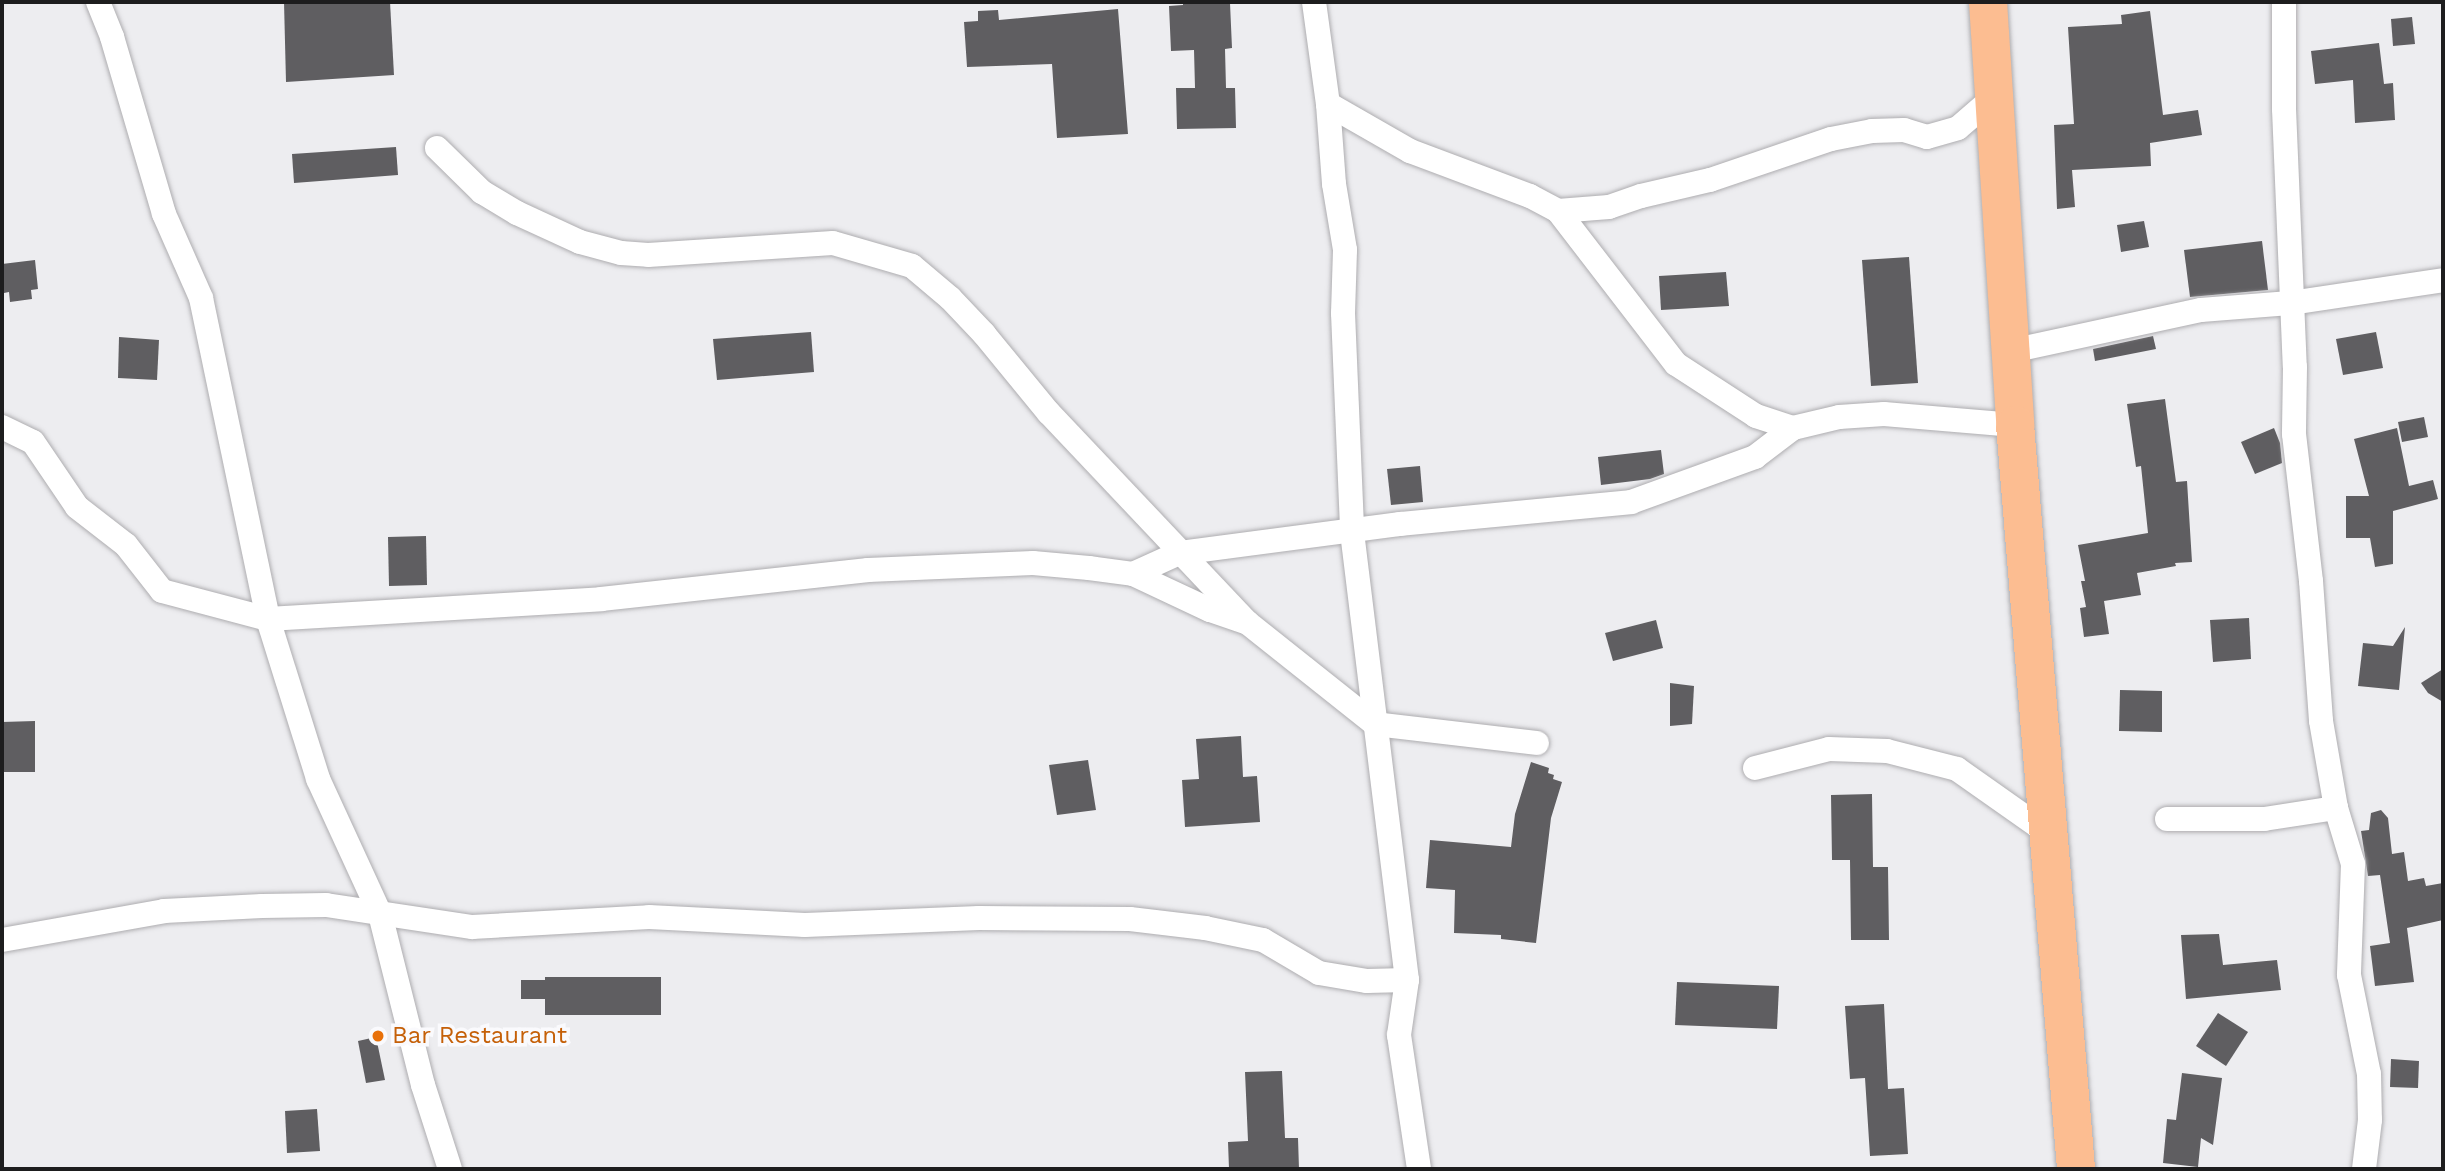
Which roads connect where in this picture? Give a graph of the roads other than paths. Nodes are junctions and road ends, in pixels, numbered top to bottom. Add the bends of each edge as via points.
1 (98, 2) edge
2 (1314, 2) edge
3 (1988, 2) edge
4 (2284, 2) edge
5 (1994, 97) junction
6 (1328, 104) junction
7 (437, 148) dead end
8 (1558, 211) junction
9 (2443, 280) edge
10 (2290, 303) junction
11 (2011, 351) junction
12 (2015, 425) junction
13 (2, 427) edge
14 (1793, 428) junction
15 (1352, 532) junction
16 (1180, 553) junction
17 (1133, 575) junction
18 (268, 619) junction
19 (1248, 623) junction
20 (1375, 724) junction
21 (1536, 743) dead end
22 (1755, 768) dead end
23 (2336, 808) junction
24 (2167, 819) dead end
25 (2049, 834) junction
26 (380, 914) junction
27 (2, 940) edge
28 (1407, 980) junction
29 (450, 1169) edge
30 (1419, 1169) edge
31 (2076, 1169) edge
32 (2364, 1169) edge

1 - 18 street via 164,214 201,298
2 - 6 street
3 - 5 highway
4 - 10 street
5 - 8 street via 1958,128 1927,137 1904,130 1831,139 1710,180 1609,207
5 - 11 highway
6 - 8 street via 1410,151
6 - 15 street via 1345,250 1343,313
7 - 16 street via 482,192 517,213 580,242 621,253 833,243 912,266 984,334 1049,413
8 - 14 street via 1676,364 1756,416
9 - 10 street
10 - 11 street via 2201,310
10 - 23 street via 2294,434 2321,721
11 - 12 highway
12 - 14 street via 1884,414 1839,417
12 - 25 highway
13 - 18 street via 33,442 77,506 126,545 162,591
14 - 15 street via 1755,457 1631,502
15 - 16 street
15 - 20 street
16 - 17 street
16 - 19 street
17 - 18 street via 1033,563 867,570 601,598
17 - 19 street
18 - 26 street via 318,779
19 - 20 street
20 - 21 street
20 - 28 street
22 - 25 street via 1829,750 1887,751 1957,769
23 - 24 street via 2264,818
23 - 32 street via 2353,864 2349,975 2369,1074
25 - 31 highway
26 - 27 street via 326,905 164,911
26 - 28 street via 472,927 649,917 805,925 979,918 1130,919 1264,940 1320,973 1367,981
26 - 29 street via 423,1084
28 - 30 street via 1399,1035

